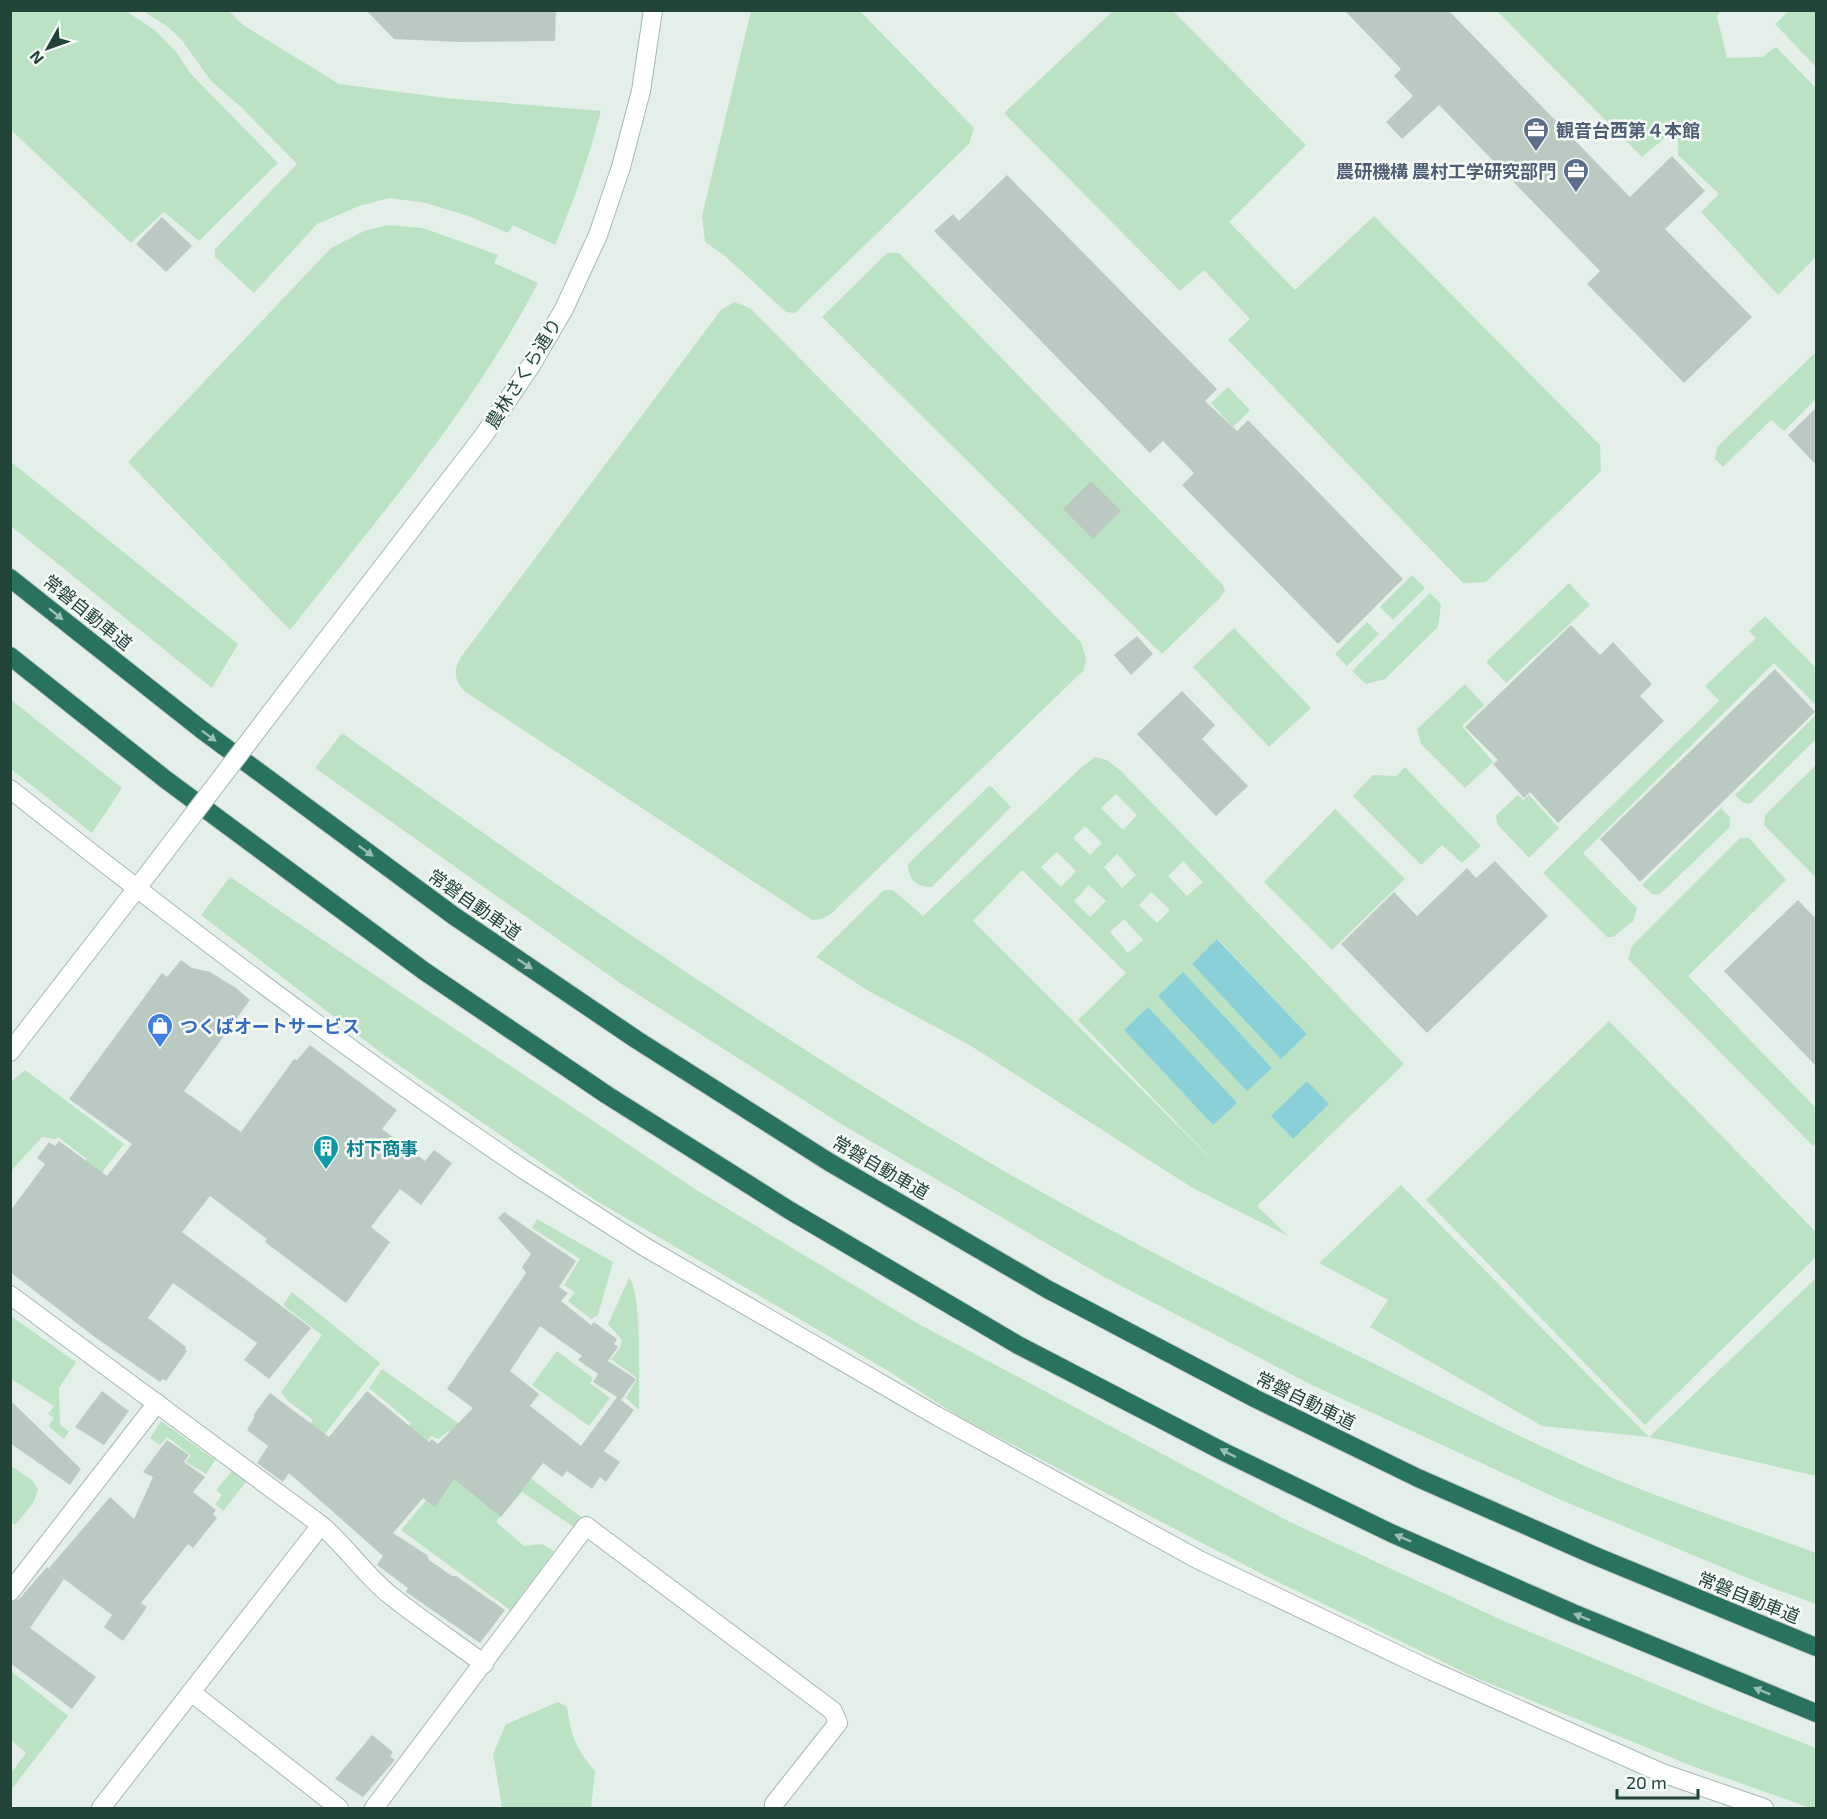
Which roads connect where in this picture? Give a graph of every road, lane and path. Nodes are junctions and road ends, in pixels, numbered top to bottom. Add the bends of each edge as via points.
1 (653, 10) edge
2 (10, 578) edge
3 (10, 656) edge
4 (10, 789) edge
5 (136, 889) junction
6 (10, 1052) edge
7 (10, 1295) edge
8 (157, 1403) junction
9 (321, 1525) junction
10 (10, 1592) edge
11 (1816, 1647) edge
12 (484, 1664) junction
13 (191, 1692) junction
14 (1816, 1713) edge
15 (101, 1809) edge
16 (339, 1809) edge
17 (374, 1809) edge
18 (774, 1809) edge
19 (1764, 1809) edge

1 - 5 street, 農林さくら通り, bridge via 641,91 598,235 564,309 530,367 484,435
2 -> 11 highway, 常磐自動車道 via 202,730 454,916 637,1040 829,1162 1047,1289 1286,1414 1571,1546
14 -> 3 highway via 1391,1533 1008,1339 778,1204 433,977 165,779
4 - 5 street
5 - 6 street, 農林さくら通り
5 - 19 street via 351,1049 523,1169 645,1247 937,1416 1199,1560 1432,1671 1662,1773
7 - 8 street
8 - 9 street
8 - 10 street
9 - 12 street via 389,1595
9 - 13 street
12 - 17 street
12 - 18 street via 586,1526 833,1711 838,1723
13 - 15 street
13 - 16 street

